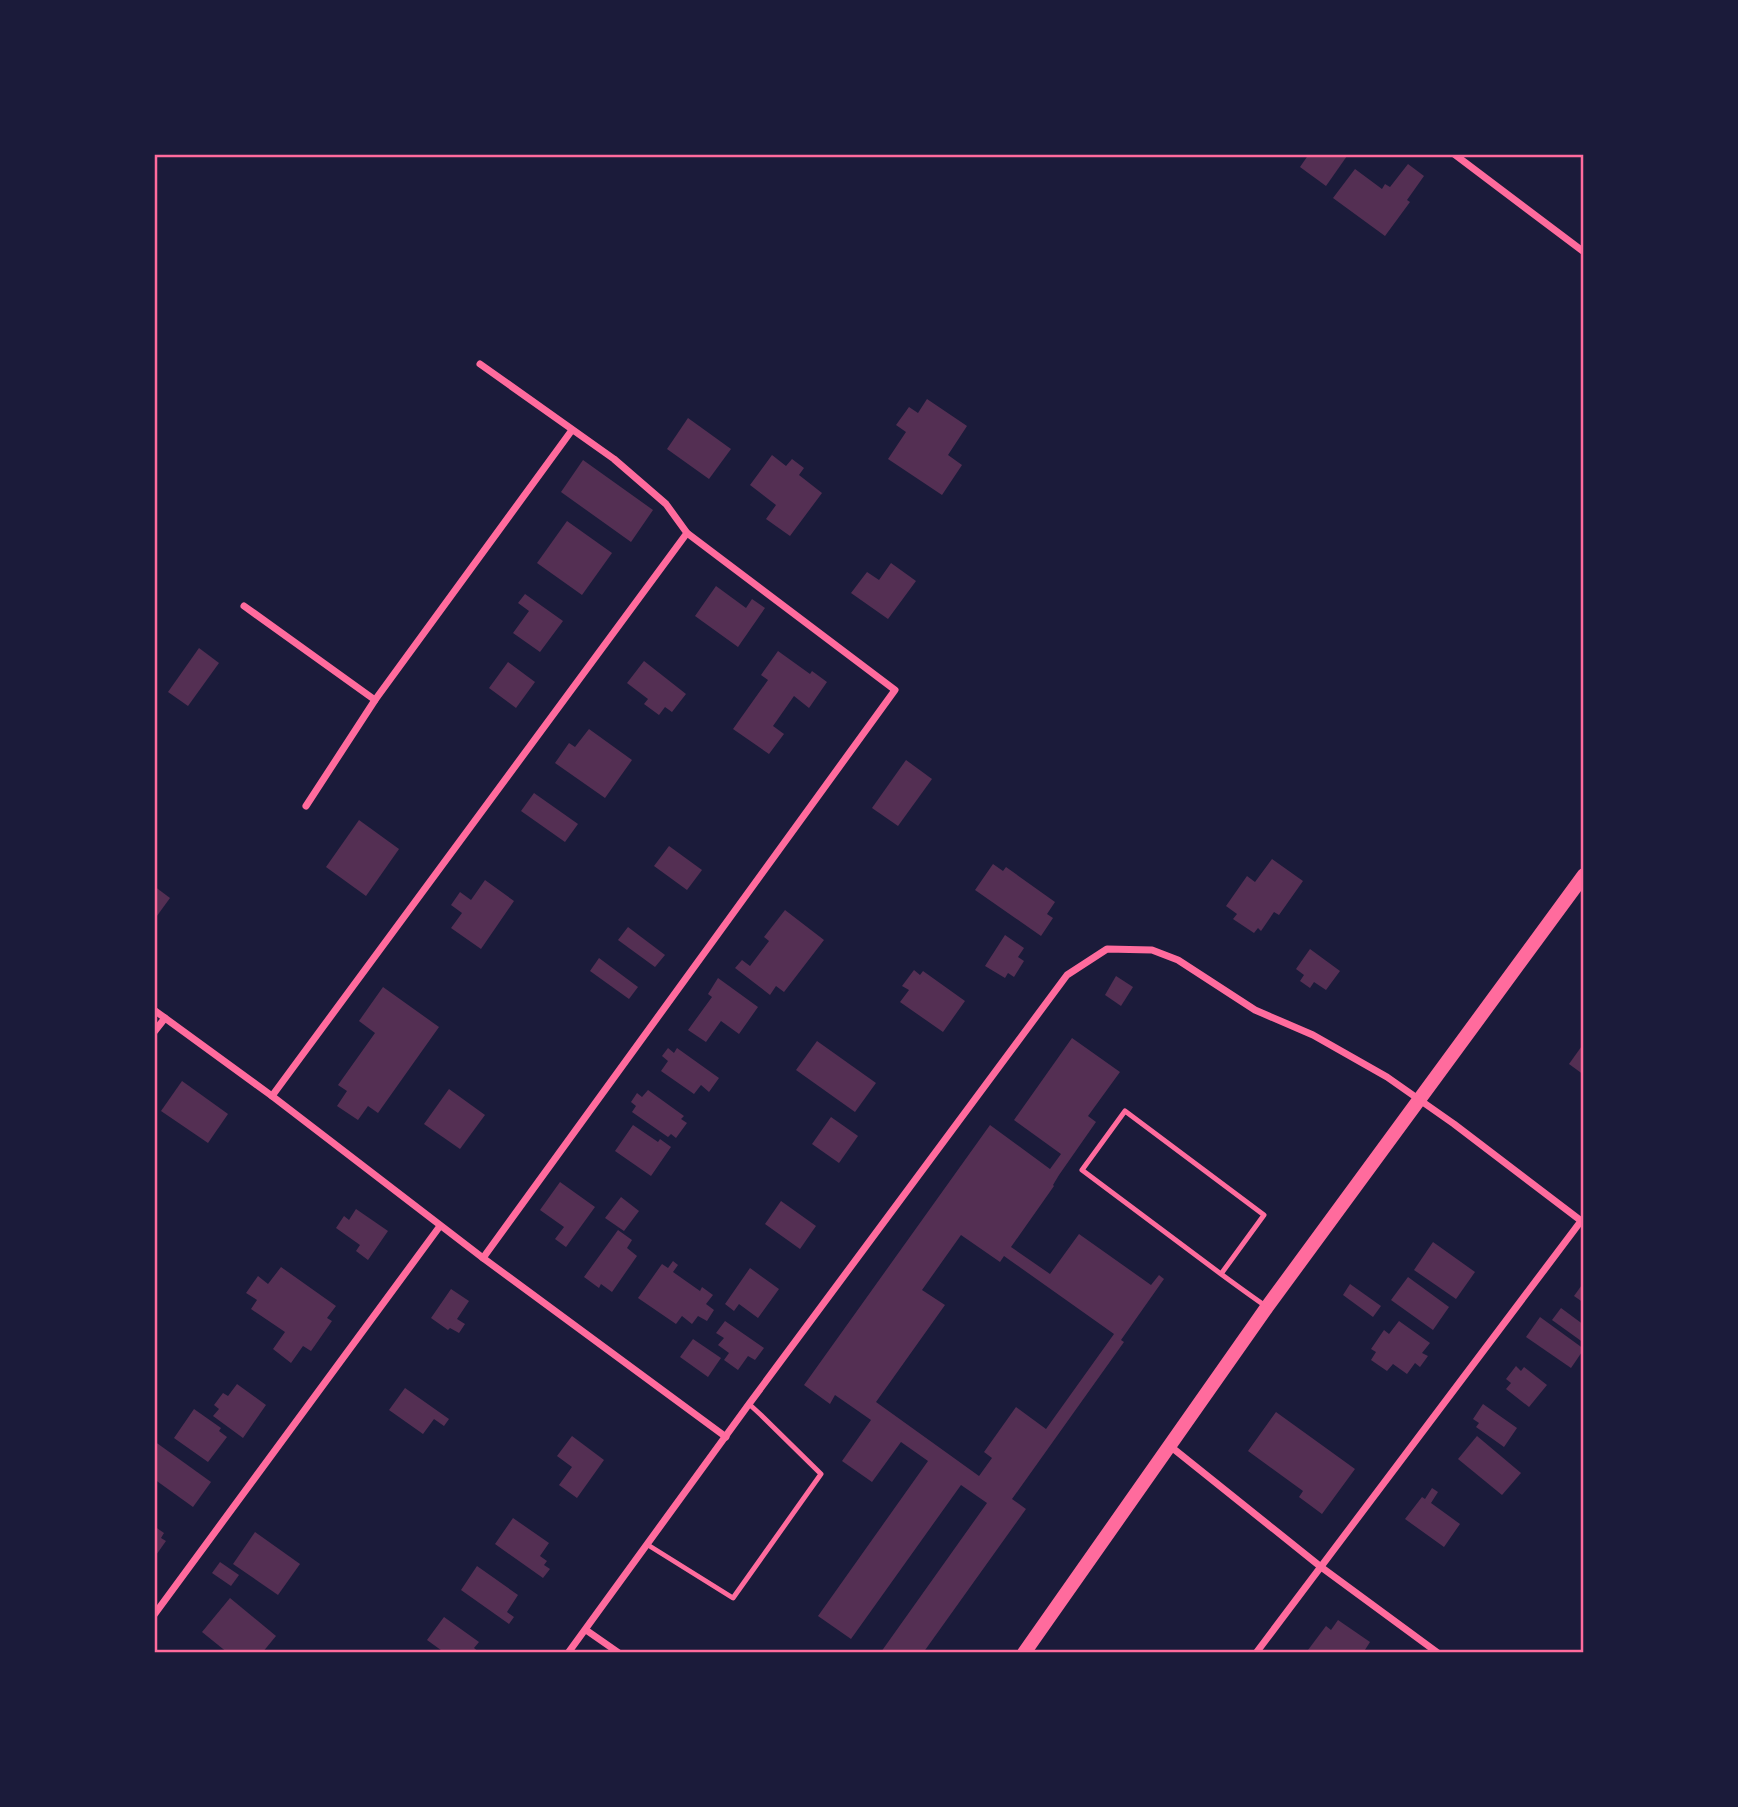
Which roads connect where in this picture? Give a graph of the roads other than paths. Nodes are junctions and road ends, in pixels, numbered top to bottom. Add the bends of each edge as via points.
1 (1454, 154) edge
2 (1584, 252) edge
3 (480, 364) dead end
4 (572, 430) junction
5 (687, 533) junction
6 (244, 606) dead end
7 (375, 700) junction
8 (306, 806) dead end
9 (1584, 875) edge
10 (154, 1010) edge
11 (164, 1018) junction
12 (154, 1032) edge
13 (272, 1096) junction
14 (1419, 1098) junction
15 (1582, 1222) edge
16 (440, 1226) junction
17 (483, 1258) junction
18 (1221, 1274) junction
19 (1266, 1307) junction
20 (749, 1404) junction
21 (726, 1437) junction
22 (1169, 1445) junction
23 (648, 1545) junction
24 (1321, 1567) junction
25 (154, 1615) edge
26 (586, 1630) junction
27 (568, 1653) edge
28 (618, 1653) edge
29 (1024, 1653) edge
30 (1256, 1653) edge
31 (1438, 1653) edge

1 - 2 street
3 - 4 street
4 - 5 street via 666,504
4 - 7 street
5 - 13 street
5 - 17 street via 895,690
6 - 7 street
7 - 8 street
9 - 14 main road
10 - 11 street
11 - 12 street
11 - 13 street
13 - 16 street
14 - 15 street
14 - 19 main road
14 - 20 street via 1313,1035 1255,1010 1178,960 1152,950 1107,949 1067,975
15 - 24 street
16 - 17 street
16 - 25 street
17 - 21 street
18 - 18 lane via 1082,1170 1125,1111 1264,1215
18 - 19 lane
19 - 22 main road
20 - 21 street
20 - 23 lane via 821,1474 733,1598
21 - 23 street
22 - 24 street
22 - 29 main road
23 - 26 street
24 - 30 street
24 - 31 street
26 - 27 street
26 - 28 street

